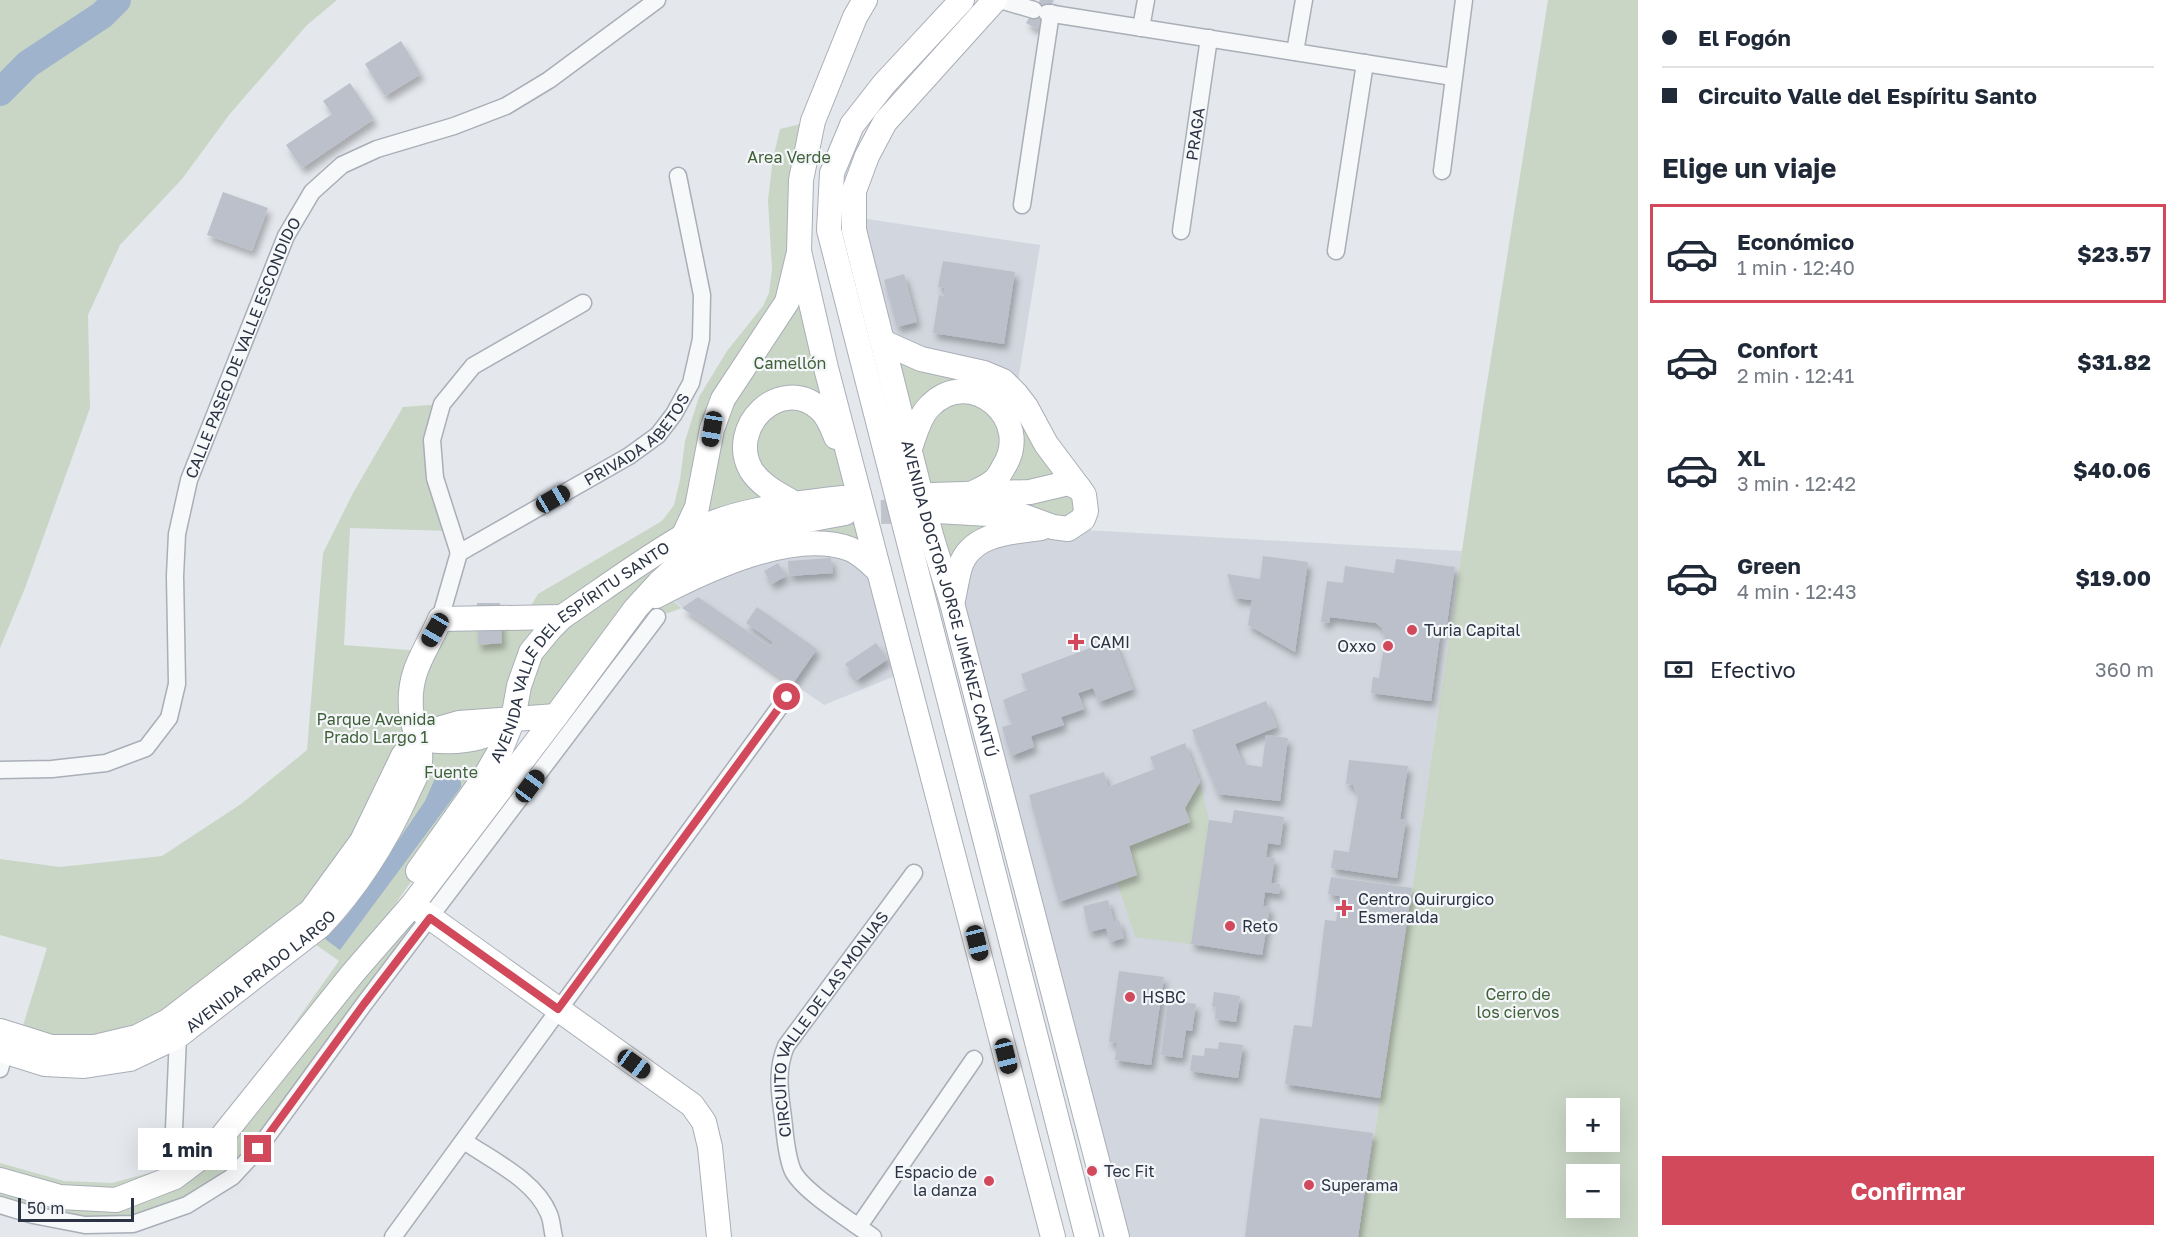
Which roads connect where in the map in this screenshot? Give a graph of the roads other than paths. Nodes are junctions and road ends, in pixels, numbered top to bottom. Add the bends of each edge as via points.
1 (657, 0) edge
2 (865, 0) edge
3 (962, 0) edge
4 (995, 0) edge
5 (1000, 0) edge
6 (1146, 0) edge
7 (1304, 0) edge
8 (1464, 0) edge
9 (1044, 12) junction
10 (1141, 28) junction
11 (1209, 38) junction
12 (1295, 52) junction
13 (1365, 63) junction
14 (1453, 77) junction
15 (1442, 171) dead end
16 (678, 176) dead end
17 (1022, 205) dead end
18 (1181, 231) dead end
19 (799, 251) junction
20 (1336, 251) dead end
21 (583, 303) dead end
22 (883, 342) junction
23 (910, 448) junction
24 (1079, 488) junction
25 (969, 495) junction
26 (848, 496) junction
27 (795, 504) junction
28 (1053, 526) junction
29 (931, 535) junction
30 (683, 537) junction
31 (459, 553) junction
32 (879, 571) junction
33 (924, 602) junction
34 (952, 603) junction
35 (646, 612) junction
36 (556, 623) junction
37 (437, 624) junction
38 (787, 697) dead end
39 (556, 716) junction
40 (513, 719) junction
41 (416, 739) junction
42 (0, 770) edge
43 (914, 873) dead end
44 (420, 910) junction
45 (353, 973) junction
46 (200, 1008) junction
47 (558, 1009) junction
48 (178, 1036) junction
49 (3, 1047) edge
50 (974, 1059) dead end
51 (174, 1129) dead end
52 (464, 1141) junction
53 (0, 1180) edge
54 (0, 1205) edge
55 (859, 1226) junction
56 (393, 1237) edge
57 (554, 1237) edge
58 (719, 1237) edge
59 (873, 1237) edge
60 (1053, 1237) edge
61 (1087, 1237) edge
62 (1117, 1237) edge

1 - 42 street, CALLE PASEO DE VALLE ESCONDIDO via 549,80 506,106 377,149 342,165 312,192 285,236 189,480 177,534 177,684 169,718 146,748 106,763
2 - 19 main road via 813,121 801,180
3 - 33 main road, AVENIDA DOCTOR JORGE JIMÉNEZ CANTÚ via 884,84 852,125 832,173 829,230
4 - 22 main road, AVENIDA DOCTOR JORGE JIMÉNEZ CANTÚ via 885,123 854,191 854,230
5 - 9 street
6 - 10 street
7 - 12 street
8 - 14 street
9 - 10 street
9 - 17 street
10 - 11 street
11 - 12 street
11 - 18 street, PRAGA
12 - 13 street
13 - 14 street
13 - 20 street
14 - 15 street
16 - 31 street, PRIVADA ABETOS via 702,295 701,339 691,383 674,414 658,435 629,456
19 - 26 main road via 826,368
19 - 30 main road via 787,302 723,399 712,429 698,507
21 - 31 street via 473,366 442,404 432,440 435,478
22 - 23 main road, AVENIDA DOCTOR JORGE JIMÉNEZ CANTÚ
22 - 24 main road via 921,359 1003,381 1017,394 1046,444
23 - 25 main road via 930,406 953,391 978,393 993,402 1012,432 1009,460 996,479
23 - 29 main road, AVENIDA DOCTOR JORGE JIMÉNEZ CANTÚ
24 - 25 main road via 1068,483 1030,492
24 - 28 main road via 1086,502 1083,519 1068,529
25 - 28 main road via 934,503 1023,516
26 - 27 main road, AVENIDA VALLE DEL ESPÍRITU SANTO
26 - 27 main road via 829,421 819,408 800,398 776,399 755,415 744,442 751,469 766,487
26 - 32 main road
26 - 35 main road, AVENIDA VALLE DEL ESPÍRITU SANTO via 718,542 681,563
27 - 30 main road, AVENIDA VALLE DEL ESPÍRITU SANTO via 721,520
28 - 34 main road via 994,535 975,545 961,565
29 - 33 main road
29 - 34 main road, AVENIDA DOCTOR JORGE JIMÉNEZ CANTÚ
30 - 36 main road, AVENIDA VALLE DEL ESPÍRITU SANTO
31 - 37 street
32 - 35 main road via 867,559 834,545 793,546 736,559 676,585
32 - 60 main road
33 - 61 main road, AVENIDA DOCTOR JORGE JIMÉNEZ CANTÚ
34 - 62 main road, AVENIDA DOCTOR JORGE JIMÉNEZ CANTÚ
35 - 39 main road, AVENIDA VALLE DEL ESPÍRITU SANTO
35 - 44 street
36 - 37 main road
36 - 40 main road, AVENIDA VALLE DEL ESPÍRITU SANTO via 531,652
37 - 41 main road via 411,681
38 - 47 street
39 - 40 main road
39 - 44 main road, AVENIDA VALLE DEL ESPÍRITU SANTO
40 - 41 main road via 495,733 478,738
40 - 45 main road, AVENIDA VALLE DEL ESPÍRITU SANTO via 486,775 377,930
41 - 46 main road, AVENIDA PRADO LARGO via 403,756 362,841 311,911
43 - 55 street, CIRCUITO VALLE DE LAS MONJAS via 786,1046 779,1062 778,1078 793,1172 803,1185
44 - 45 main road, AVENIDA VALLE DEL ESPÍRITU SANTO
44 - 47 main road
44 - 54 street via 364,1004 258,1149 232,1177 187,1205 133,1224 85,1225
45 - 53 main road, AVENIDA VALLE DEL ESPÍRITU SANTO via 212,1149 175,1177 116,1200 60,1197
46 - 48 main road, AVENIDA PRADO LARGO
46 - 49 main road, AVENIDA PRADO LARGO via 137,1037 95,1047
47 - 52 street
47 - 58 main road via 692,1105 704,1122 710,1147
48 - 49 main road, AVENIDA PRADO LARGO via 130,1059 84,1066 45,1064
48 - 51 street
50 - 55 street
52 - 56 street
52 - 57 street via 523,1181 538,1196 549,1214
55 - 59 street, CIRCUITO VALLE DE LAS MONJAS

